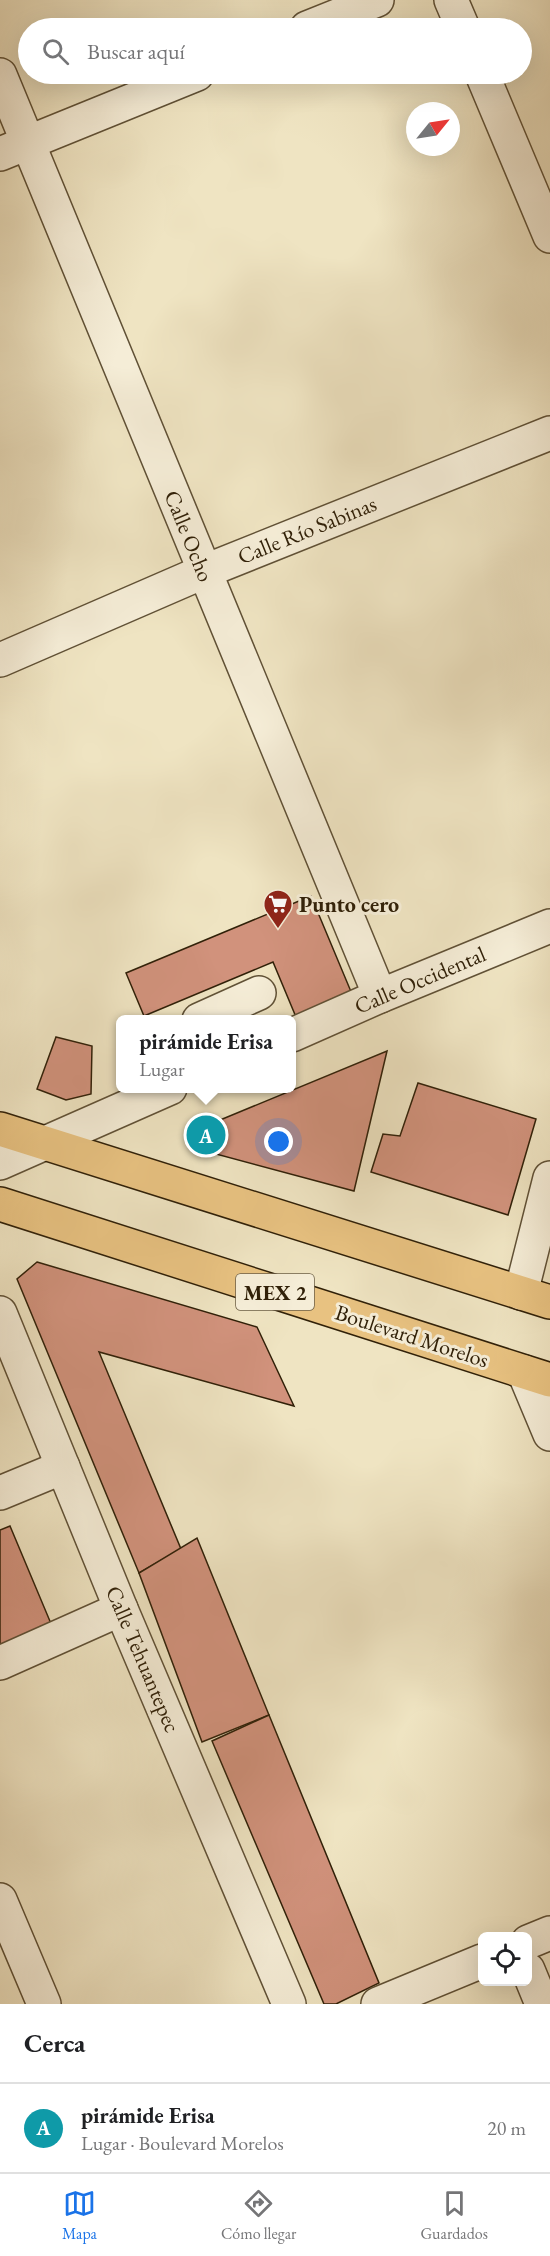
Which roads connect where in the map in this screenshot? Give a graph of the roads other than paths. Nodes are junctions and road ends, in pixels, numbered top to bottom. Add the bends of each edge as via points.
1 (377, 0) edge
2 (451, 0) edge
3 (332, 18) edge
4 (459, 18) edge
5 (0, 75) edge
6 (172, 84) edge
7 (486, 84) edge
8 (14, 148) edge
9 (550, 236) edge
10 (550, 433) edge
11 (204, 572) junction
12 (0, 660) edge
13 (550, 926) edge
14 (259, 993) dead end
15 (380, 996) junction
16 (210, 1015) edge
17 (296, 1033) edge
18 (161, 1093) edge
19 (0, 1129) edge
20 (45, 1143) junction
21 (0, 1164) edge
22 (550, 1178) edge
23 (0, 1204) edge
24 (535, 1298) edge
25 (0, 1313) edge
26 (537, 1376) edge
27 (550, 1434) edge
28 (63, 1467) junction
29 (0, 1493) edge
30 (122, 1609) junction
31 (0, 1663) edge
32 (0, 1900) edge
33 (550, 1932) edge
34 (532, 1940) edge
35 (478, 1962) edge
36 (532, 1980) edge
37 (44, 2004) edge
38 (289, 2004) edge
39 (378, 2004) edge
40 (542, 2004) edge

1 - 3 street
2 - 4 street
5 - 8 street, Calle Ocho
6 - 8 street
7 - 9 street
8 - 11 street, Calle Ocho
10 - 11 street, Calle Río Sabinas
11 - 12 street, Calle Río Sabinas
11 - 15 street, Calle Ocho
13 - 15 street, Calle Occidental
14 - 16 street
15 - 17 street, Calle Occidental
18 - 20 street
19 - 20 main road
20 - 21 street
20 - 24 main road
22 - 24 street
23 - 26 main road, Boulevard Morelos / MEX 2
25 - 28 street, Calle Tehuantepec
26 - 27 street
28 - 29 street
28 - 30 street, Calle Tehuantepec
30 - 31 street
30 - 38 street, Calle Tehuantepec
32 - 37 street
33 - 34 street
35 - 39 street
36 - 40 street

